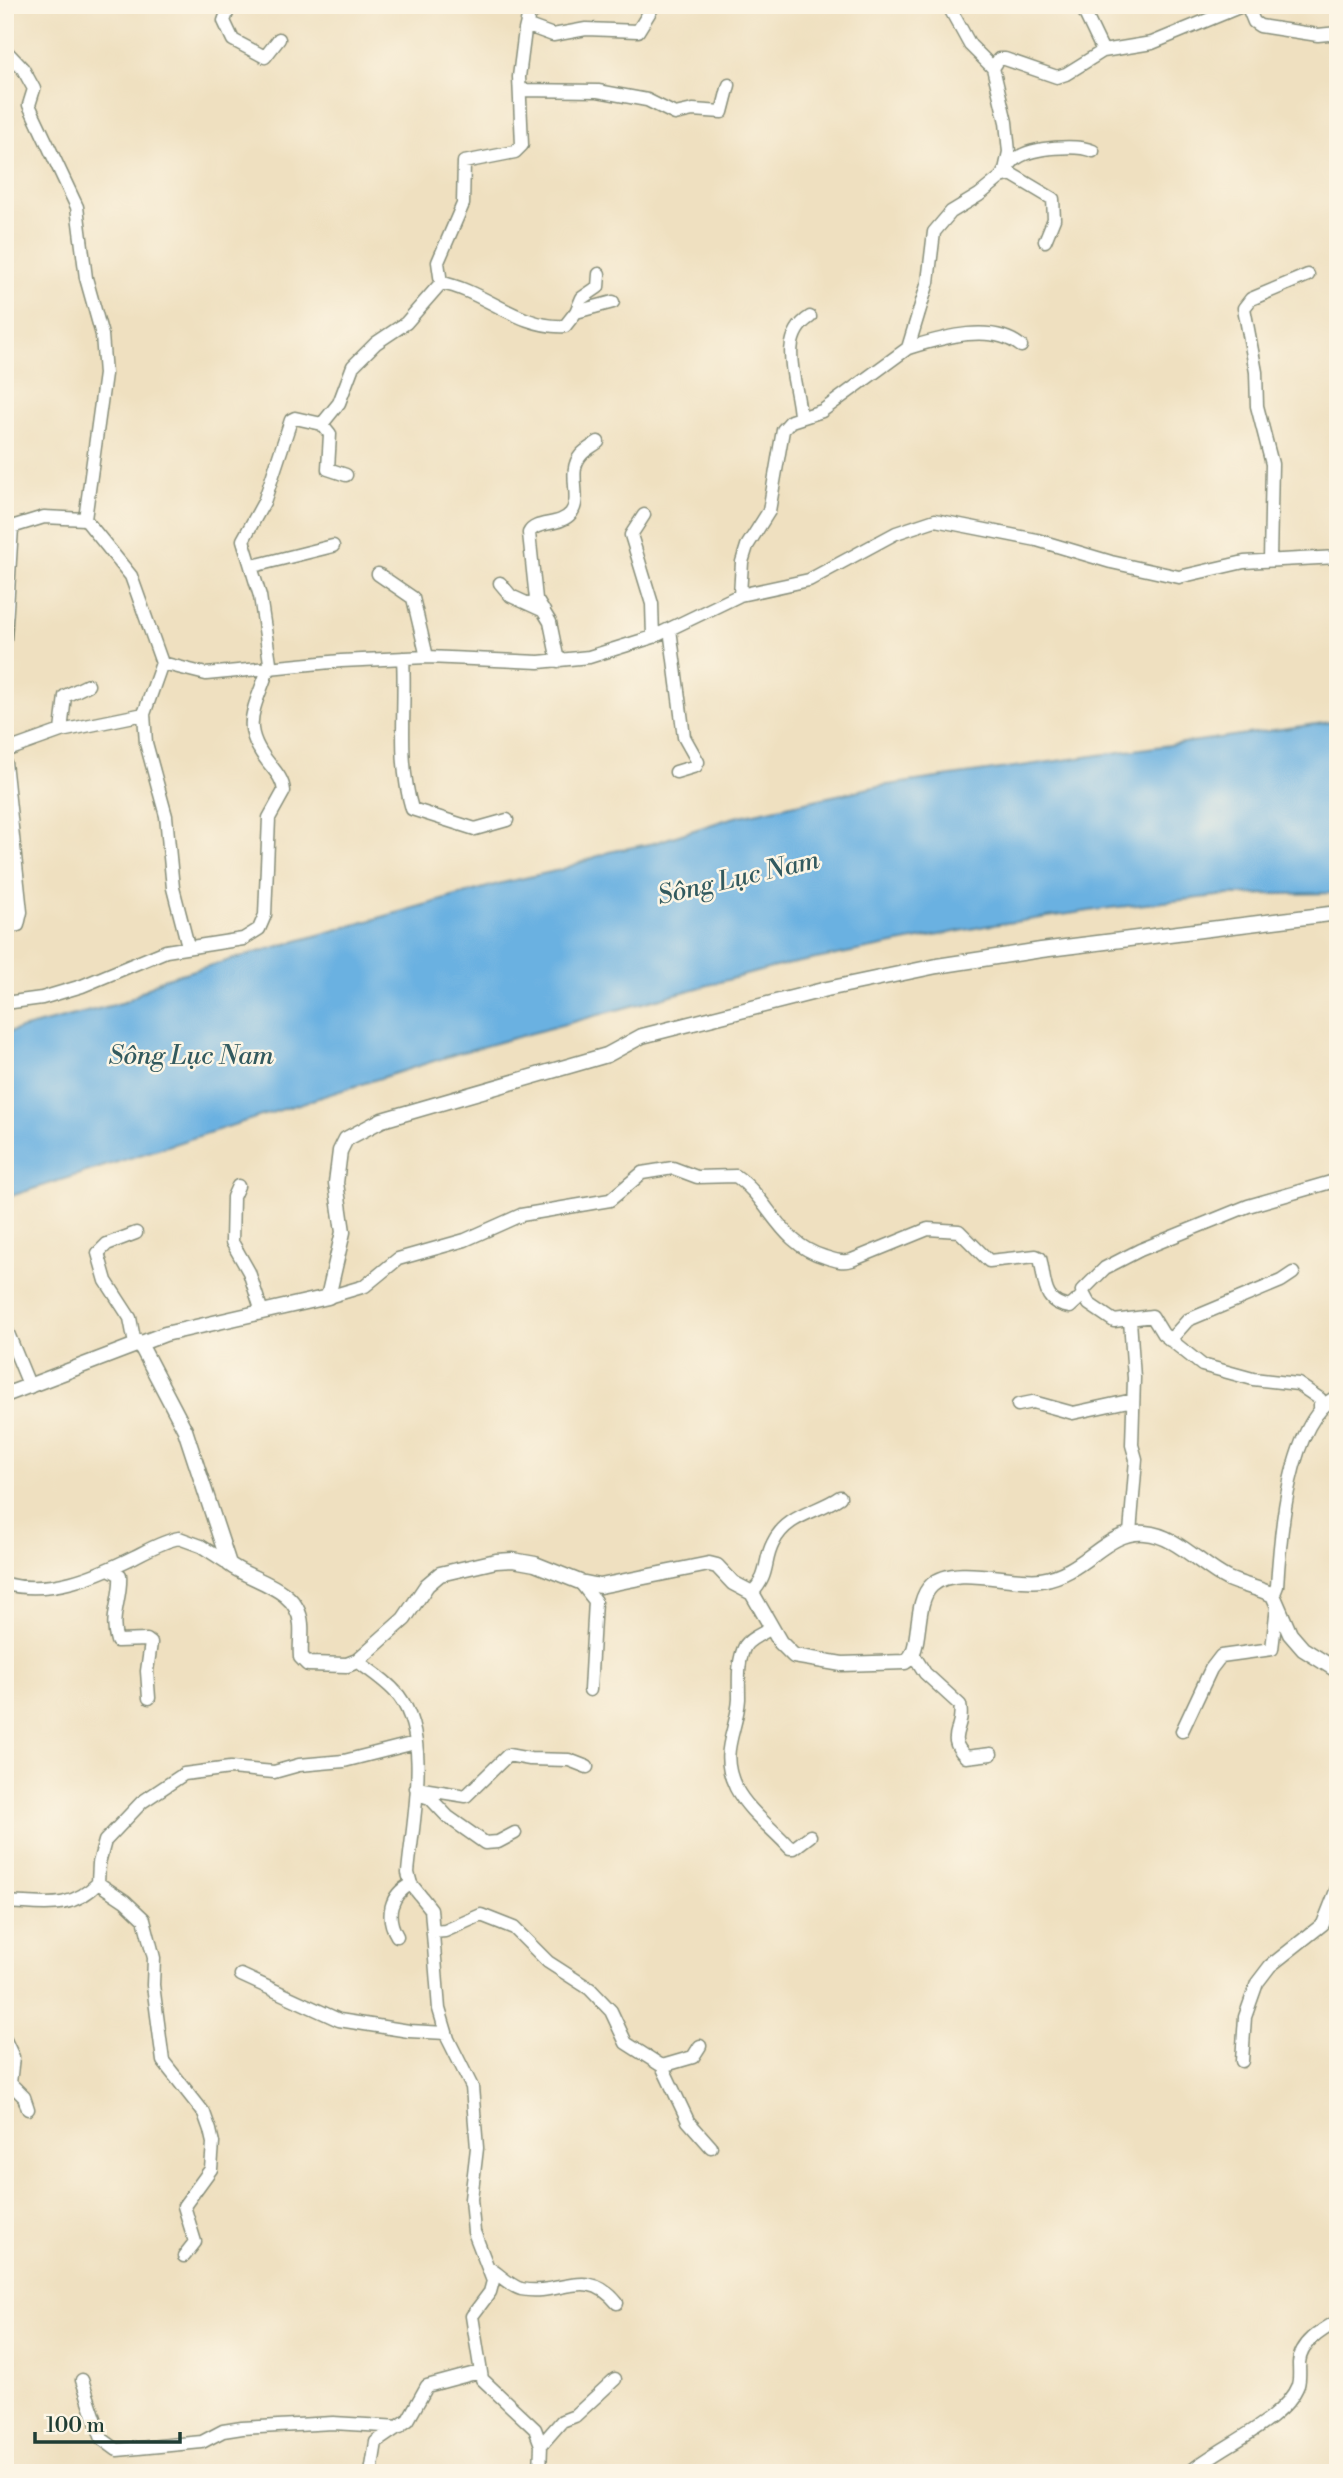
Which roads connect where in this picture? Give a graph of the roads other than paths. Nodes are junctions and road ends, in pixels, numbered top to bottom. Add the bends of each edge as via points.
1 (230, 5) edge
2 (547, 5) edge
3 (654, 5) edge
4 (948, 5) edge
5 (1081, 5) edge
6 (1246, 5) edge
7 (525, 30) junction
8 (1338, 33) edge
9 (279, 39) dead end
10 (5, 50) edge
11 (1102, 51) junction
12 (993, 68) junction
13 (729, 85) dead end
14 (520, 90) junction
15 (1093, 151) dead end
16 (1003, 173) junction
17 (1045, 241) dead end
18 (599, 274) dead end
19 (1308, 275) dead end
20 (441, 282) junction
21 (613, 302) dead end
22 (576, 312) junction
23 (810, 317) dead end
24 (1021, 346) dead end
25 (908, 348) junction
26 (800, 417) junction
27 (322, 424) junction
28 (598, 442) dead end
29 (346, 475) dead end
30 (644, 515) dead end
31 (85, 519) junction
32 (9, 528) edge
33 (333, 546) dead end
34 (1338, 556) edge
35 (1270, 560) junction
36 (253, 565) junction
37 (378, 574) dead end
38 (500, 583) dead end
39 (740, 595) junction
40 (544, 611) junction
41 (670, 629) junction
42 (653, 637) junction
43 (5, 641) edge
44 (427, 657) junction
45 (403, 658) junction
46 (558, 661) junction
47 (162, 663) junction
48 (269, 669) junction
49 (88, 685) dead end
50 (144, 714) junction
51 (61, 731) junction
52 (5, 751) edge
53 (5, 762) edge
54 (676, 772) dead end
55 (507, 820) dead end
56 (1338, 913) edge
57 (5, 927) edge
58 (188, 946) junction
59 (5, 1003) edge
60 (1338, 1180) edge
61 (238, 1186) dead end
62 (136, 1233) dead end
63 (1293, 1273) dead end
64 (1082, 1296) junction
65 (328, 1297) junction
66 (262, 1312) junction
67 (1130, 1320) junction
68 (5, 1326) edge
69 (1170, 1340) junction
70 (137, 1343) junction
71 (30, 1387) junction
72 (1337, 1394) edge
73 (5, 1395) edge
74 (1133, 1400) junction
75 (1018, 1405) dead end
76 (1321, 1407) junction
77 (840, 1497) dead end
78 (1130, 1533) junction
79 (229, 1564) junction
80 (109, 1569) junction
81 (580, 1582) junction
82 (5, 1584) edge
83 (752, 1593) junction
84 (1275, 1601) junction
85 (772, 1628) junction
86 (913, 1654) junction
87 (357, 1661) junction
88 (1338, 1671) edge
89 (590, 1690) dead end
90 (149, 1698) dead end
91 (1182, 1731) dead end
92 (415, 1743) junction
93 (991, 1754) dead end
94 (587, 1767) dead end
95 (416, 1791) junction
96 (516, 1833) dead end
97 (810, 1836) dead end
98 (98, 1883) junction
99 (411, 1884) junction
100 (1338, 1886) edge
101 (5, 1902) edge
102 (433, 1932) junction
103 (397, 1936) dead end
104 (241, 1975) dead end
105 (446, 2033) junction
106 (5, 2040) edge
107 (700, 2046) dead end
108 (1242, 2061) dead end
109 (662, 2066) junction
110 (28, 2109) dead end
111 (711, 2147) dead end
112 (184, 2256) dead end
113 (489, 2268) junction
114 (617, 2303) dead end
115 (1338, 2321) edge
116 (479, 2372) junction
117 (615, 2379) dead end
118 (82, 2381) dead end
119 (400, 2427) junction
120 (541, 2445) junction
121 (370, 2473) edge
122 (540, 2473) edge
123 (1189, 2473) edge

1 - 9 street via 224,21 233,40 265,57
2 - 7 street via 529,14
3 - 7 street via 638,31 586,29 553,35 531,27
4 - 12 street via 970,46
5 - 11 street
6 - 8 street via 1260,26 1318,35
6 - 11 street via 1152,43
7 - 14 street
10 - 31 street via 30,80 34,89 30,105 77,207 86,278 102,334 105,374
11 - 12 street via 1057,76 1005,59 999,59
12 - 16 street via 1009,152
13 - 14 street via 722,112 675,114 646,100 598,91
14 - 20 street via 520,150 464,162 463,204 438,262
15 - 16 street via 1084,147 1037,151 1017,157
16 - 17 street via 1053,200 1054,219
16 - 25 street via 951,212 934,232 928,282
18 - 22 street via 598,287 582,298
19 - 35 street via 1251,299 1244,308 1257,406 1272,464
20 - 22 street via 554,327 565,326
20 - 27 street via 406,323 353,366 340,403
21 - 22 street
23 - 26 street via 799,326 791,348
24 - 25 street via 1010,338 975,334
25 - 26 street via 822,411
26 - 39 street via 783,430 773,497 742,562
27 - 29 street via 330,434 328,469
27 - 36 street via 295,418 289,425 264,502 243,540
28 - 40 street via 577,463 573,510 565,520 530,530 534,588
30 - 42 street via 631,535 652,604
31 - 32 street via 44,517
31 - 47 street via 131,576
32 - 43 street
33 - 36 street
34 - 35 street
35 - 39 street via 1179,577 1037,540 935,520 896,533 809,580
36 - 48 street
37 - 44 street via 413,598
38 - 40 street via 511,596
39 - 41 street
40 - 46 street
41 - 42 street
41 - 54 street via 684,737 698,762
42 - 46 street via 613,651
44 - 45 street
44 - 46 street
45 - 48 street
45 - 55 street via 401,735 412,809 475,829
47 - 48 street via 205,674
47 - 50 street
48 - 58 street via 251,736 282,779 284,791 269,818 263,922 243,939
49 - 51 street via 65,696
50 - 51 street
50 - 58 street via 152,772 166,816 173,888
51 - 52 street
53 - 57 street via 21,912 19,925
56 - 65 street via 1041,950 827,989 642,1035 607,1055 382,1120 346,1139 340,1151 336,1183 343,1232
58 - 59 street via 147,957 82,986
60 - 64 street via 1248,1206 1140,1250 1090,1279
61 - 66 street via 233,1197 232,1242 249,1272
62 - 70 street via 107,1244 98,1253 106,1281 130,1318
63 - 69 street via 1188,1320
64 - 65 street via 1070,1307 1054,1303 1046,1294 1040,1258 989,1261 959,1231 928,1229 845,1262 804,1251 736,1176 696,1177 673,1168 642,1173 610,1200 521,1215 466,1240 411,1253 398,1258 365,1286
64 - 67 street via 1108,1318
65 - 66 street
66 - 70 street
67 - 69 street via 1152,1316
67 - 74 street
68 - 71 street
69 - 76 street via 1202,1365 1253,1380 1298,1384 1320,1399
70 - 71 street
70 - 79 street via 197,1459
71 - 73 street
72 - 76 street
74 - 75 street via 1073,1413 1032,1402
74 - 78 street via 1136,1468
76 - 84 street via 1286,1495
77 - 83 street via 785,1525 772,1544 766,1574
78 - 84 street via 1162,1538
78 - 86 street via 1118,1536 1077,1567 1042,1580 954,1576 938,1581 926,1591
79 - 80 street via 179,1538
79 - 87 street via 270,1584 296,1608 302,1625 303,1661 324,1666
80 - 82 street via 46,1589
80 - 90 street via 120,1575 117,1641 150,1643
81 - 83 street via 600,1586 702,1563 717,1566 733,1583
81 - 87 street via 513,1560 440,1574 404,1619
81 - 89 street via 595,1601
83 - 85 street
84 - 88 street via 1290,1634
84 - 91 street via 1272,1649 1220,1656
85 - 86 street via 789,1652 805,1660 905,1662
85 - 97 street via 744,1649 729,1762 737,1790 790,1848
86 - 93 street via 925,1673 960,1706 955,1745 966,1757
87 - 92 street via 400,1698 413,1725
92 - 95 street
92 - 98 street via 274,1772 230,1768 184,1774 142,1802 105,1841
94 - 95 street via 569,1760 508,1755 466,1796
95 - 96 street via 485,1843
95 - 99 street via 408,1873
98 - 101 street via 70,1903
98 - 112 street via 144,1919 154,1958 163,2061 204,2113 214,2143 211,2169 184,2201 194,2242
99 - 102 street via 431,1909
99 - 103 street via 396,1896 390,1911
100 - 108 street via 1323,1924 1270,1966 1257,1983 1245,2017
102 - 105 street via 439,2009
102 - 109 street via 481,1915 514,1928 548,1962 590,1989 611,2011 626,2043
104 - 105 street via 339,2020
105 - 113 street via 472,2087 477,2148 471,2199 474,2232
106 - 110 street via 13,2057 10,2083 24,2097
107 - 109 street via 693,2057
109 - 111 street via 688,2121
113 - 114 street via 520,2289 598,2285
113 - 116 street via 492,2287 472,2316
115 - 123 street via 1302,2351 1298,2385 1282,2405 1239,2442
116 - 119 street via 427,2386
116 - 120 street via 487,2386 531,2423
117 - 120 street via 575,2416 562,2421
118 - 119 street via 102,2439 117,2450 202,2442 228,2430 277,2425
119 - 121 street via 376,2442
120 - 122 street

